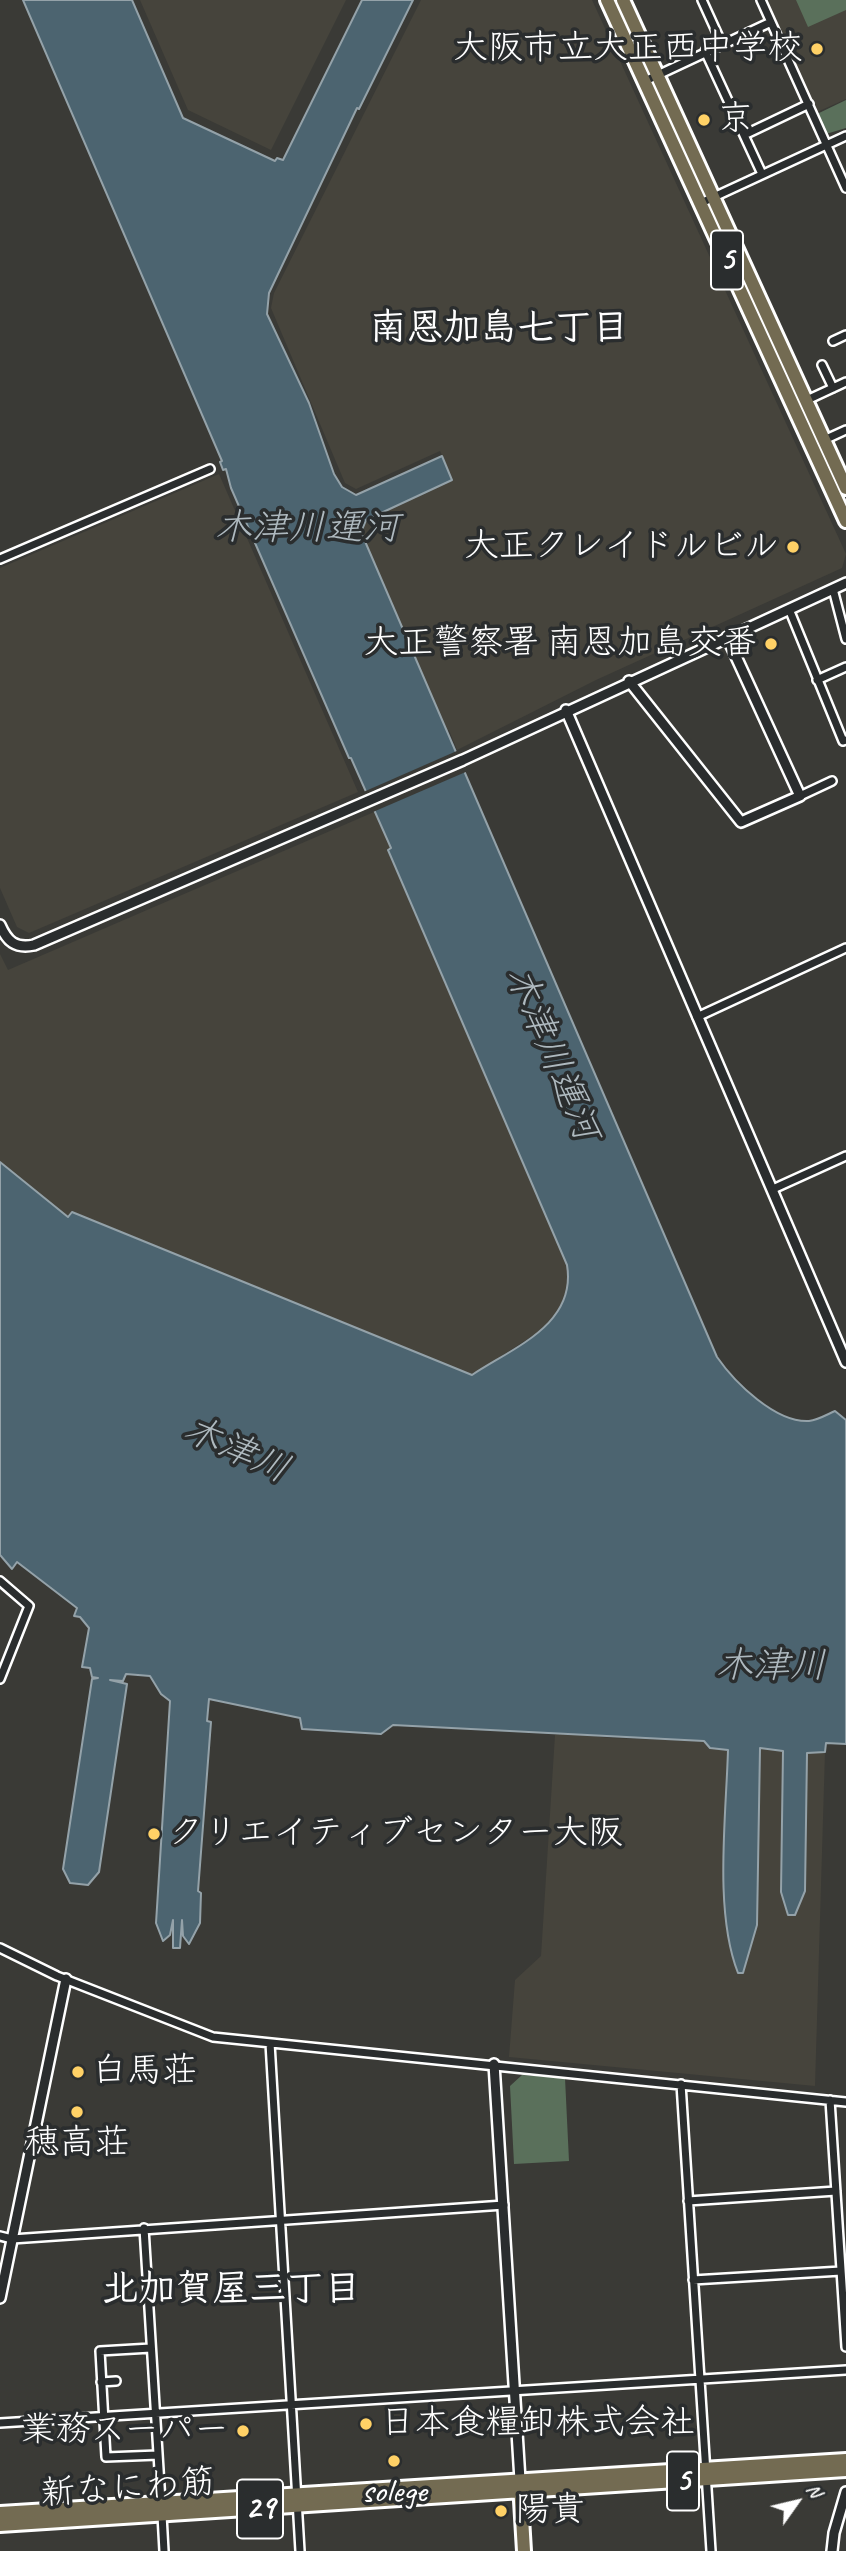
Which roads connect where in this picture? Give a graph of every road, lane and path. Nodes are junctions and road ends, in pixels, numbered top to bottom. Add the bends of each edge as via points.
1 (607, 0) edge
2 (623, 0) edge
3 (702, 0) edge
4 (761, 0) edge
5 (771, 22) junction
6 (722, 44) junction
7 (705, 51) junction
8 (658, 75) junction
9 (645, 81) junction
10 (808, 104) junction
11 (744, 135) junction
12 (846, 136) edge
13 (827, 145) junction
14 (762, 174) junction
15 (846, 188) edge
16 (715, 196) junction
17 (701, 203) junction
18 (846, 335) edge
19 (833, 341) dead end
20 (822, 365) dead end
21 (846, 382) edge
22 (833, 388) junction
23 (807, 400) junction
24 (846, 430) edge
25 (824, 440) junction
26 (210, 468) dead end
27 (846, 488) edge
28 (846, 521) edge
29 (0, 559) edge
30 (846, 583) edge
31 (832, 589) junction
32 (789, 609) junction
33 (727, 637) junction
34 (846, 639) edge
35 (846, 667) edge
36 (817, 680) junction
37 (629, 681) junction
38 (566, 710) junction
39 (846, 740) edge
40 (832, 781) dead end
41 (800, 796) junction
42 (0, 925) edge
43 (846, 948) edge
44 (697, 1017) junction
45 (846, 1156) edge
46 (773, 1189) junction
47 (846, 1362) edge
48 (0, 1581) edge
49 (0, 1679) edge
50 (0, 1948) edge
51 (66, 1979) junction
52 (270, 2042) junction
53 (494, 2064) junction
54 (681, 2084) junction
55 (830, 2100) junction
56 (846, 2102) edge
57 (836, 2191) junction
58 (688, 2201) junction
59 (503, 2205) junction
60 (279, 2219) junction
61 (144, 2228) junction
62 (0, 2236) edge
63 (12, 2239) junction
64 (841, 2271) junction
65 (693, 2280) junction
66 (0, 2298) edge
67 (846, 2347) edge
68 (151, 2348) junction
69 (846, 2370) edge
70 (700, 2379) junction
71 (116, 2381) dead end
72 (101, 2382) junction
73 (514, 2391) junction
74 (292, 2405) junction
75 (155, 2414) junction
76 (103, 2417) junction
77 (0, 2423) edge
78 (158, 2455) junction
79 (846, 2460) edge
80 (846, 2470) edge
81 (706, 2474) junction
82 (520, 2486) junction
83 (846, 2493) edge
84 (297, 2500) junction
85 (161, 2509) junction
86 (0, 2513) edge
87 (0, 2525) edge
88 (164, 2551) edge
89 (300, 2551) edge
90 (524, 2551) edge
91 (711, 2551) edge
92 (832, 2551) edge

1 - 9 main road, 5
2 - 8 main road, 5
3 - 6 street
4 - 5 street
5 - 6 street
5 - 10 street
6 - 7 street
7 - 8 street
7 - 11 street
8 - 9 street
8 - 16 main road, 5
9 - 17 main road, 5
10 - 11 street
10 - 13 street
11 - 14 street
12 - 13 street
13 - 14 street
13 - 15 street
14 - 16 street
16 - 17 street
16 - 23 main road, 5
17 - 28 main road, 5
18 - 19 street
20 - 22 street
21 - 22 street
22 - 23 street
23 - 25 main road, 5
24 - 25 street
25 - 27 main road, 5
26 - 29 street
30 - 31 street
31 - 32 street
31 - 34 street
32 - 33 street
32 - 36 street
33 - 37 street
33 - 41 street
35 - 36 street
36 - 39 street
37 - 38 street
37 - 41 street via 741,822
38 - 42 street via 463,760 34,945 9,942
38 - 44 street
40 - 41 street
43 - 44 street
44 - 46 street
45 - 46 street
46 - 47 street
48 - 49 street via 29,1606
50 - 51 street
51 - 52 street via 208,2036
51 - 63 street
52 - 53 street
52 - 60 street
53 - 54 street
53 - 59 street
54 - 55 street
54 - 58 street
55 - 56 street
55 - 57 street
57 - 58 street
57 - 64 street
58 - 65 street
59 - 60 street
59 - 73 street
60 - 61 street
60 - 74 street
61 - 63 street
61 - 68 street
62 - 63 street
63 - 66 street
64 - 65 street
64 - 67 street
65 - 70 street
68 - 72 street via 100,2351
68 - 75 street
69 - 70 street
70 - 73 street
70 - 81 street
71 - 72 street
72 - 76 street
73 - 74 street
73 - 82 street
74 - 75 street
74 - 84 street
75 - 76 street
75 - 78 street
76 - 77 street
76 - 78 street via 106,2457
78 - 85 street
79 - 81 main road, 新なにわ筋 / 5
80 - 81 main road, 新なにわ筋 / 5
81 - 82 main road, 新なにわ筋 / 5
81 - 91 street
82 - 84 main road, 新なにわ筋 / 29
82 - 90 main road
83 - 92 street
84 - 85 main road, 新なにわ筋 / 29
84 - 89 street
85 - 86 main road, 新なにわ筋 / 29
85 - 87 main road, 新なにわ筋 / 29
85 - 88 street

